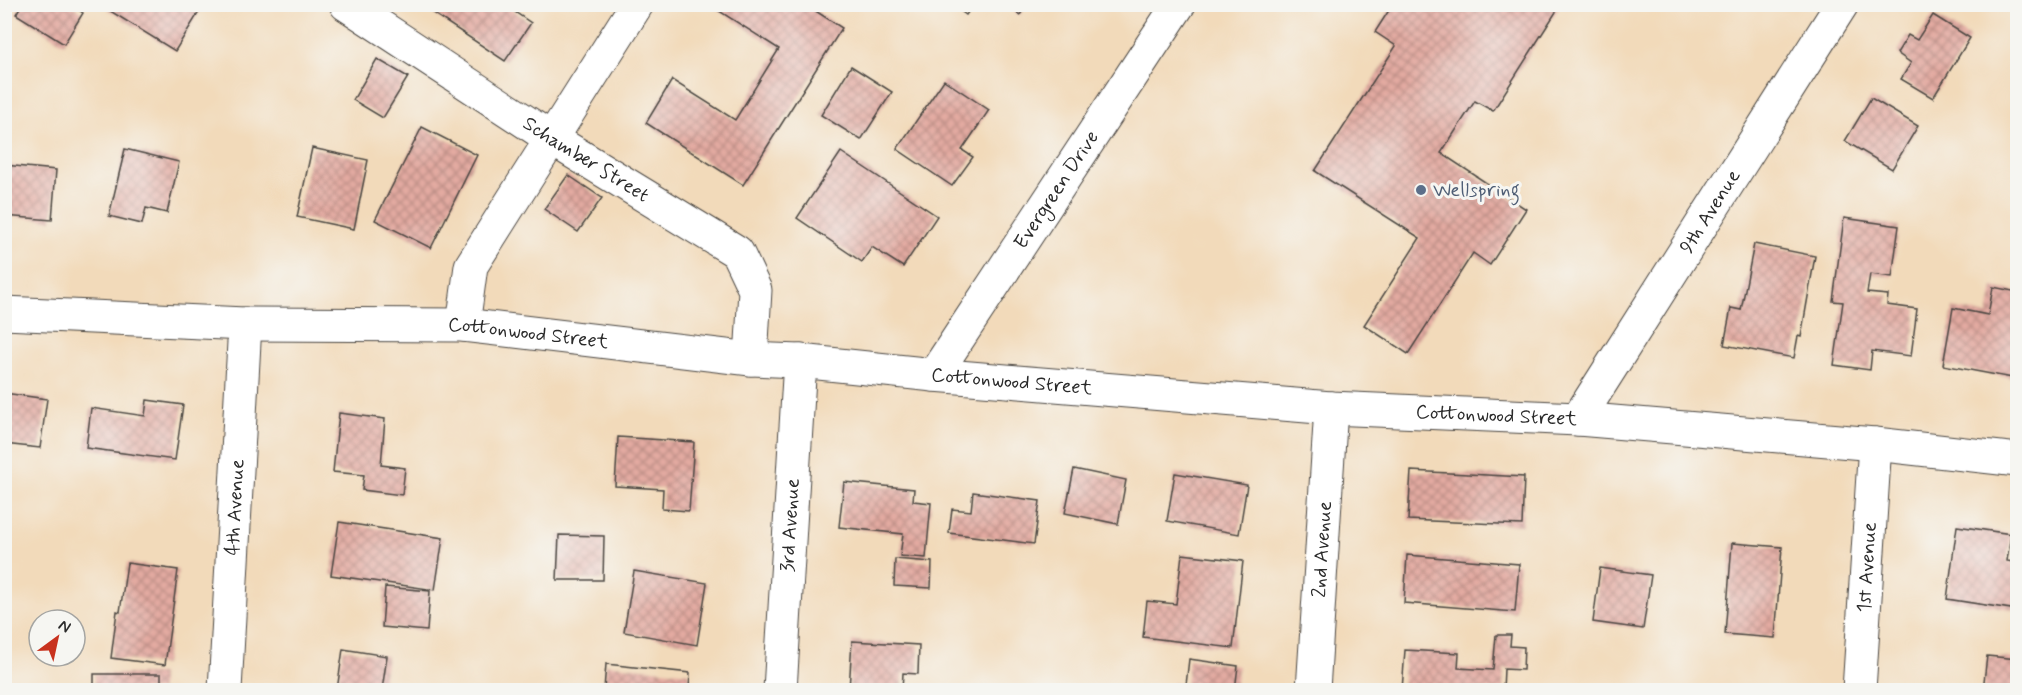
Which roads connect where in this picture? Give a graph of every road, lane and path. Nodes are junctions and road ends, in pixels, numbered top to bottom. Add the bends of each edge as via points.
1 (346, 4) edge
2 (637, 4) edge
3 (1179, 4) edge
4 (1842, 4) edge
5 (552, 139) junction
6 (4, 313) edge
7 (244, 324) junction
8 (463, 325) junction
9 (751, 359) junction
10 (800, 361) junction
11 (934, 375) junction
12 (1331, 408) junction
13 (1578, 419) junction
14 (1875, 444) junction
15 (2018, 460) edge
16 (225, 690) edge
17 (780, 690) edge
18 (1313, 690) edge
19 (1859, 690) edge

1 - 5 street, Schamber Street
2 - 5 street
3 - 11 street, Evergreen Drive
4 - 13 street, 9th Avenue
5 - 8 street via 471,266
5 - 9 street, Schamber Street via 737,252 755,290
6 - 7 street, Cottonwood Street
7 - 8 street, Cottonwood Street
7 - 16 street, 4th Avenue
8 - 9 street, Cottonwood Street
9 - 10 street, Cottonwood Street
10 - 11 street, Cottonwood Street
10 - 17 street, 3rd Avenue
11 - 12 street, Cottonwood Street
12 - 13 street, Cottonwood Street
12 - 18 street, 2nd Avenue
13 - 14 street, Cottonwood Street
14 - 15 street, Cottonwood Street
14 - 19 street, 1st Avenue

